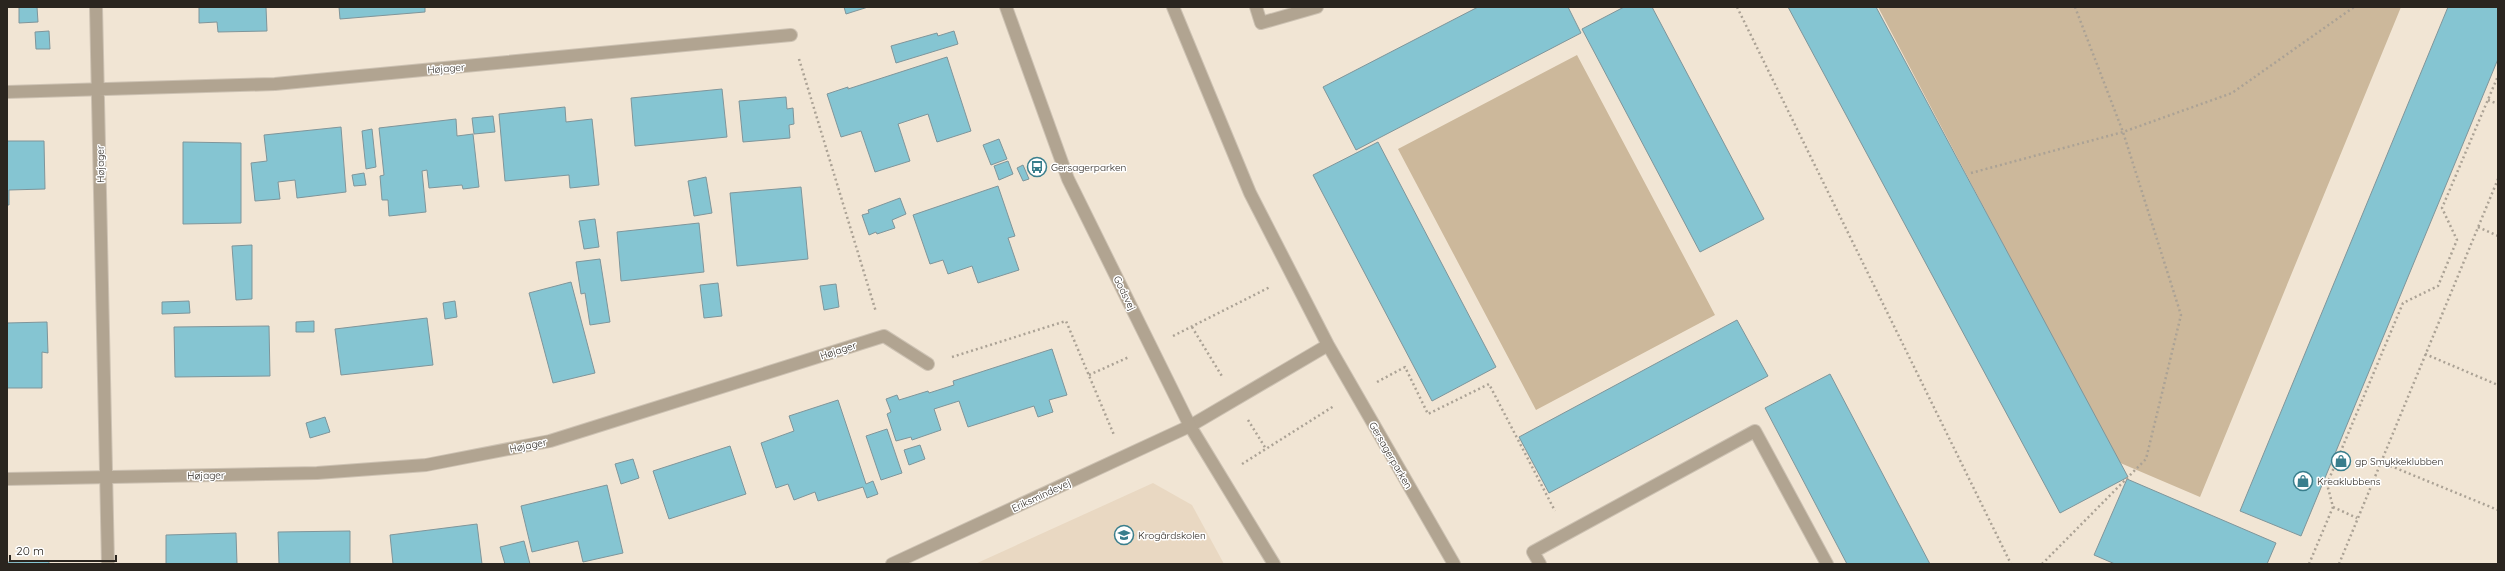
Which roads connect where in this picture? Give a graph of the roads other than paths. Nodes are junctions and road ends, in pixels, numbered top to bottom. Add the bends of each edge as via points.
1 (96, 7) edge
2 (1006, 7) edge
3 (1173, 7) edge
4 (1256, 7) edge
5 (1317, 7) edge
6 (791, 35) road end
7 (99, 90) junction
8 (7, 92) edge
9 (1328, 345) junction
10 (928, 364) road end
11 (1190, 426) junction
12 (106, 477) junction
13 (7, 479) edge
14 (108, 564) edge
15 (892, 564) edge
16 (1274, 564) edge
17 (1454, 564) edge
18 (1540, 564) edge
19 (1827, 564) edge

1 - 7 street, Højager
2 - 11 street, Godsvej via 1068,179
3 - 9 street, Gersagerparken via 1250,193
4 - 5 street via 1262,22
6 - 7 street, Højager via 275,84
7 - 8 street, Højager
7 - 12 street, Højager
9 - 11 street
9 - 17 street, Gersagerparken
10 - 12 street, Højager via 884,336 550,441 426,465 317,473
11 - 15 street, Eriksmindevej
11 - 16 street, Godsvej
12 - 13 street, Højager
12 - 14 street, Højager
18 - 19 street via 1533,552 1755,431

